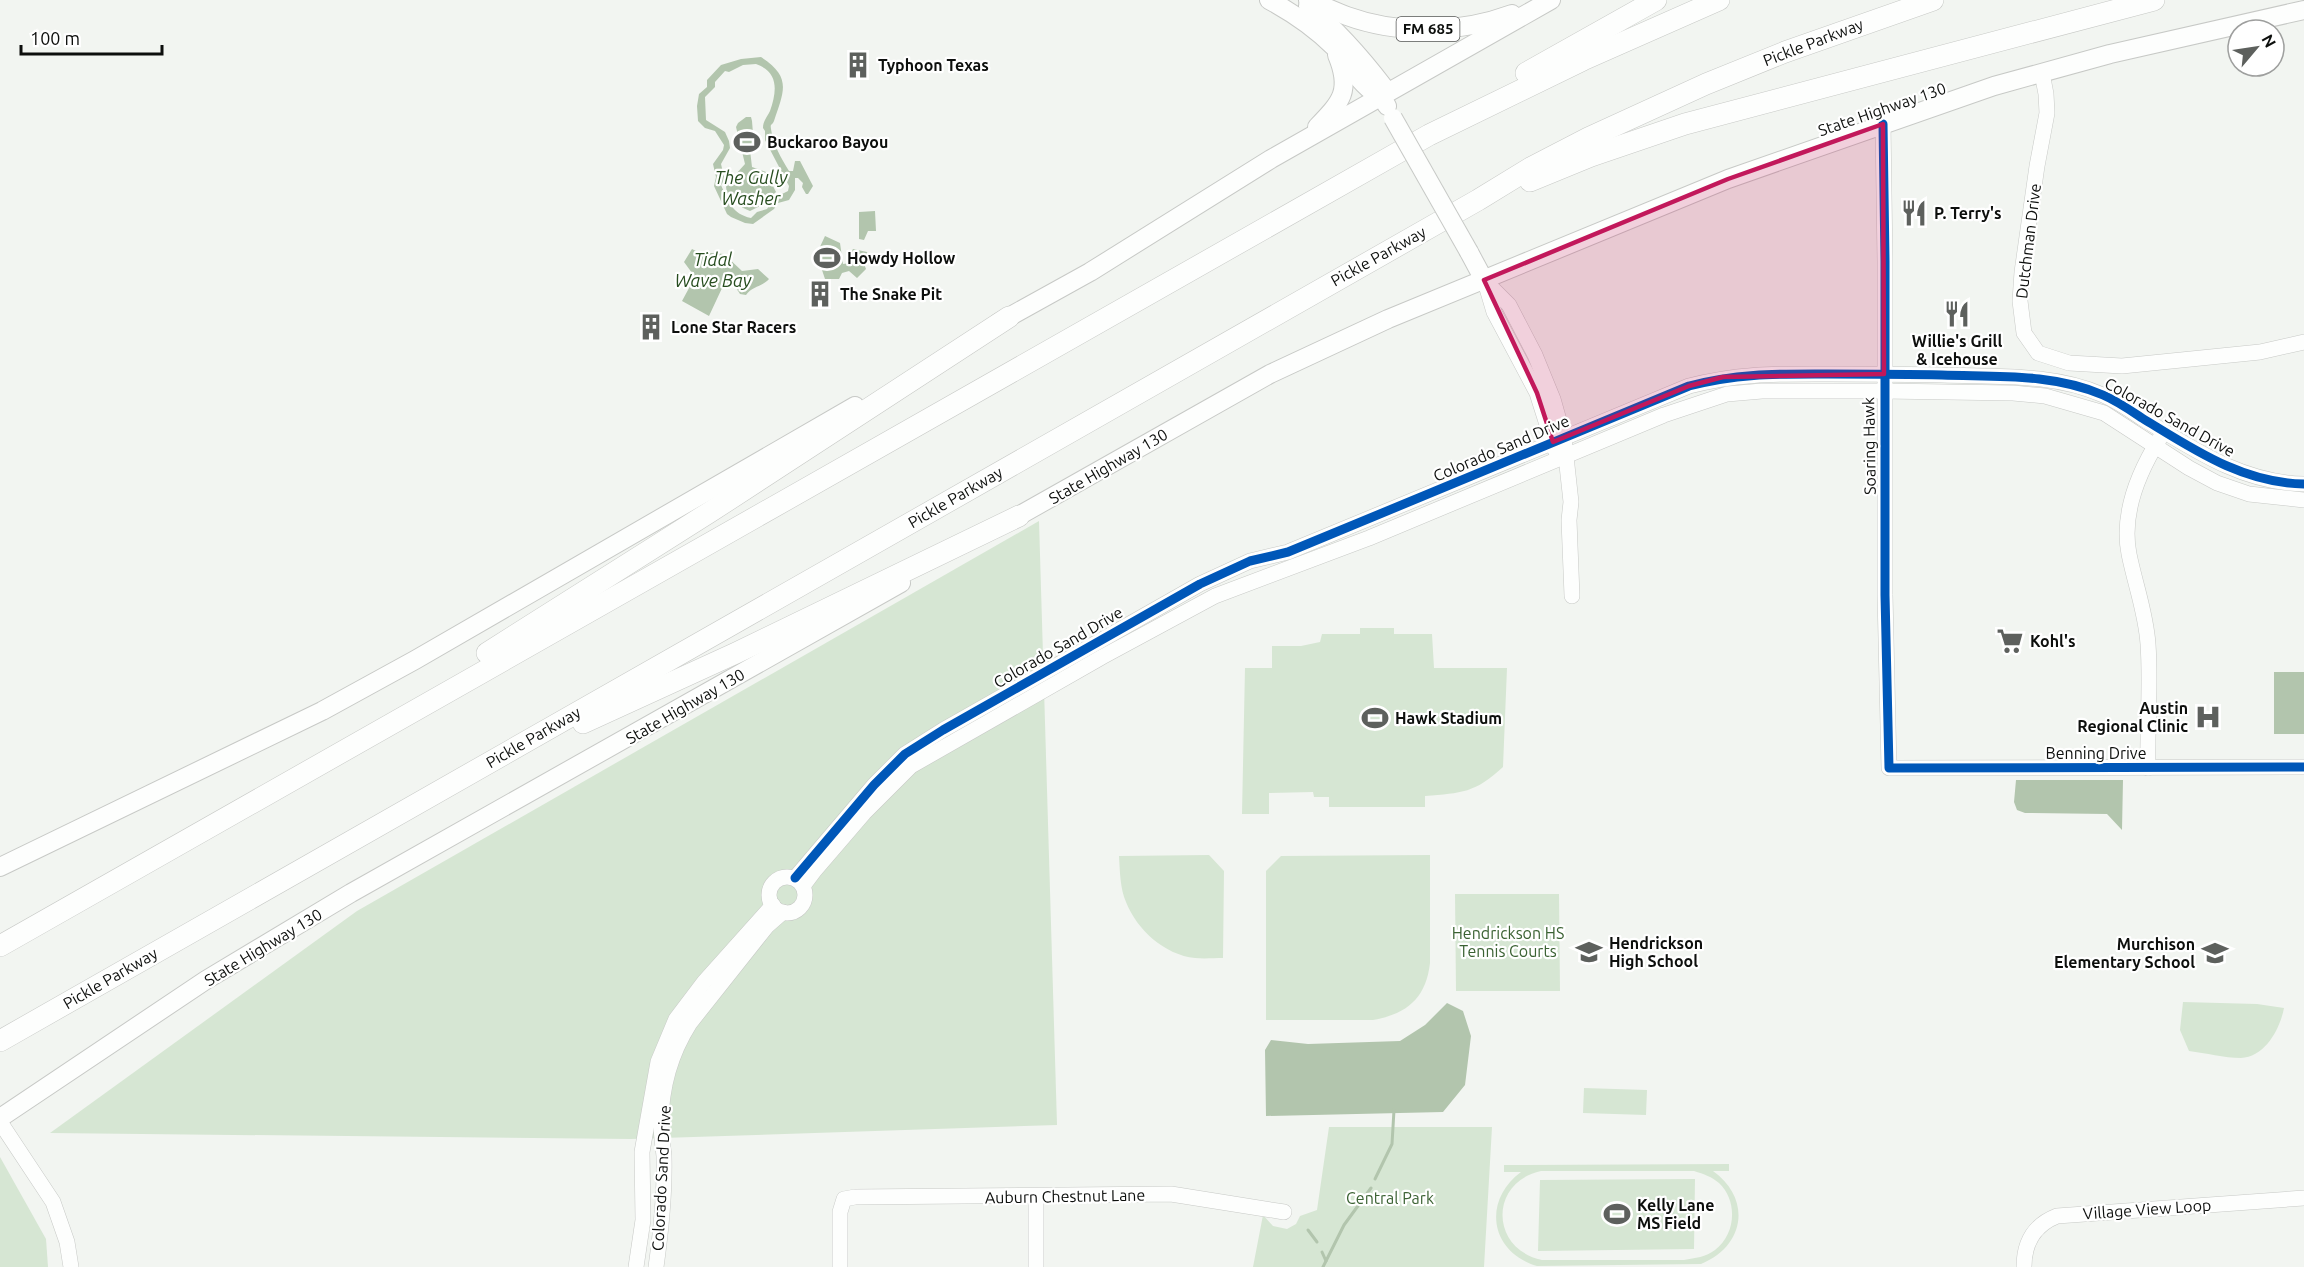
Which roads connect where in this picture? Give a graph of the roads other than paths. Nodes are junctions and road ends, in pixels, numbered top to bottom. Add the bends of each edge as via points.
1 (1269, 0) edge
2 (1299, 0) edge
3 (1308, 0) edge
4 (1656, 0) edge
5 (1719, 0) edge
6 (1933, 0) edge
7 (2154, 0) edge
8 (1549, 1) edge
9 (2304, 10) edge
10 (1335, 48) junction
11 (2042, 73) junction
12 (1382, 97) junction
13 (1883, 124) junction
14 (1430, 135) junction
15 (1306, 139) junction
16 (1478, 200) junction
17 (1485, 280) junction
18 (1009, 317) junction
19 (2304, 342) edge
20 (1884, 374) junction
21 (1884, 391) junction
22 (2165, 432) junction
23 (1559, 440) junction
24 (2156, 446) junction
25 (1561, 457) junction
26 (2304, 484) edge
27 (2304, 500) edge
28 (1019, 516) junction
29 (1200, 584) junction
30 (1572, 596) dead end
31 (1194, 608) junction
32 (2304, 767) edge
33 (1889, 768) joint
34 (2148, 768) junction
35 (415, 805) junction
36 (239, 809) junction
37 (0, 867) edge
38 (799, 882) junction
39 (778, 909) junction
40 (0, 946) edge
41 (675, 1037) junction
42 (0, 1041) edge
43 (0, 1120) edge
44 (1036, 1197) junction
45 (2304, 1198) edge
46 (1284, 1212) dead end
47 (71, 1267) edge
48 (636, 1267) edge
49 (656, 1267) edge
50 (840, 1267) edge
51 (1036, 1267) edge
52 (2024, 1267) edge

1 - 10 main road via 1306,23
2 - 12 main road via 1344,38 1366,63 1383,86
3 - 8 main road, FM 685 via 1349,17 1423,29 1462,28
4 - 14 highway via 1488,95
5 - 14 highway via 1583,60
6 - 16 highway, Pickle Parkway via 1706,84 1588,138
7 - 16 highway via 1685,124
8 - 12 main road
9 - 11 main road, State Highway 130
10 - 12 main road via 1371,93
10 - 15 main road via 1344,71 1344,92 1339,104
11 - 13 main road, State Highway 130
11 - 19 street, Dutchman Drive via 2047,113 2020,301 2024,333 2038,352 2069,363 2122,366 2260,352
12 - 15 main road
12 - 17 main road, bridge
13 - 17 main road, State Highway 130 via 1728,179
13 - 20 street, Soaring Hawk
14 - 36 highway
15 - 18 main road via 1090,272
16 - 35 highway, Pickle Parkway
17 - 23 street via 1509,305 1535,355 1553,399
17 - 28 main road, State Highway 130 via 1388,319 1270,374
18 - 36 highway
18 - 37 main road via 342,700
20 - 21 street, Soaring Hawk
20 - 22 street, Colorado Sand Drive via 2049,379 2105,396
20 - 23 street, Colorado Sand Drive via 1723,377 1689,386
21 - 24 street, Colorado Sand Drive via 2046,396 2104,413
21 - 25 street, Colorado Sand Drive via 1727,394 1694,403
21 - 33 street, Soaring Hawk
22 - 24 street
22 - 26 street, Colorado Sand Drive via 2212,461 2240,472
23 - 25 street
23 - 29 street, Colorado Sand Drive via 1288,552 1250,561
24 - 27 street, Colorado Sand Drive via 2198,473 2238,490
24 - 34 street via 2141,472 2127,524 2148,645
25 - 30 street via 1569,520
25 - 31 street, Colorado Sand Drive via 1369,538 1243,584
28 - 35 highway
28 - 43 main road, State Highway 130 via 351,893 206,980
29 - 31 street
29 - 38 street, Colorado Sand Drive via 905,754 874,785
31 - 38 street, Colorado Sand Drive via 911,766 815,870
32 - 34 street, Benning Drive
33 - 34 street, Benning Drive
35 - 42 highway, Pickle Parkway
36 - 40 highway
38 - 39 street via 805,898 799,908 788,913
38 - 39 street via 783,877 773,883 769,894
39 - 41 street, Colorado Sand Drive via 704,982 676,1018
41 - 48 street, Colorado Sand Drive via 658,1062 642,1152 643,1220
41 - 49 street, Colorado Sand Drive via 661,1122 664,1157
43 - 47 street via 53,1202
44 - 46 street, Auburn Chestnut Lane via 1171,1194
44 - 50 street, Auburn Chestnut Lane via 844,1199 840,1212
44 - 51 street
45 - 52 street, Village View Loop via 2057,1216 2034,1232 2025,1246

